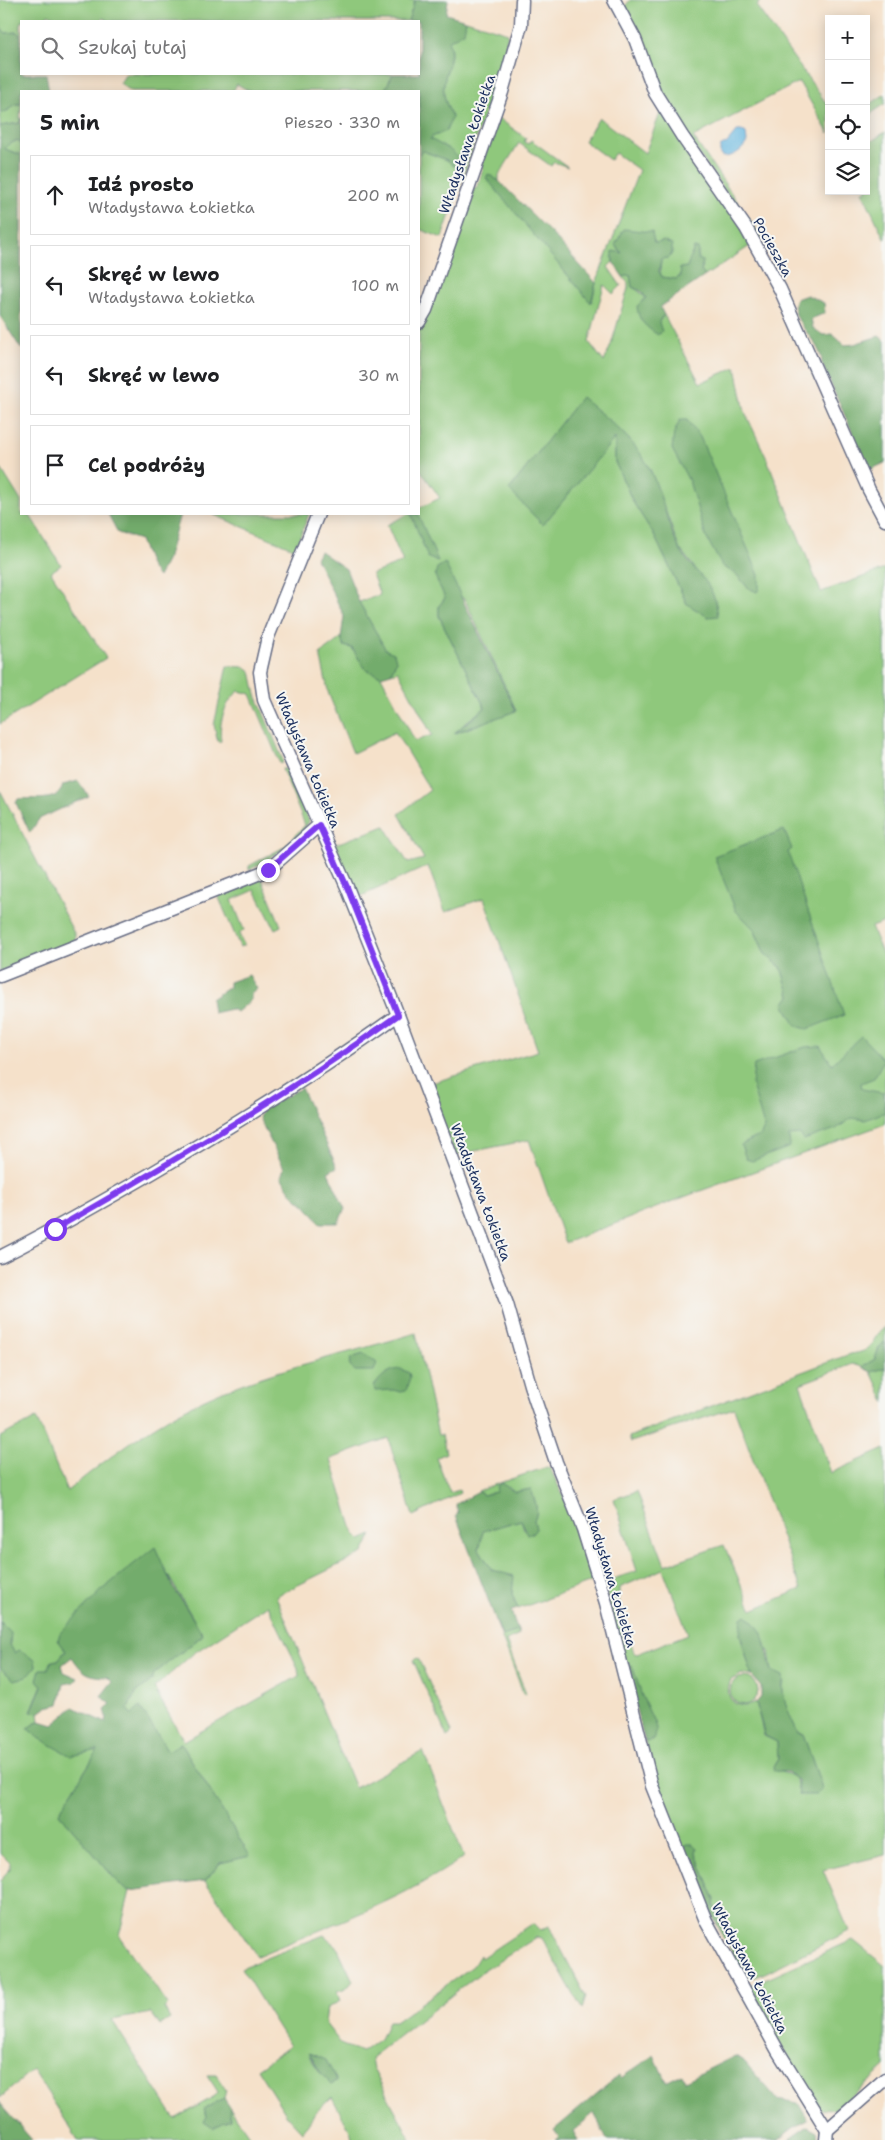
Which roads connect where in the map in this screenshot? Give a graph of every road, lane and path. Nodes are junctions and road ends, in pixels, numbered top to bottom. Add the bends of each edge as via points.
1 (522, 0) edge
2 (614, 0) edge
3 (420, 320) edge
4 (318, 515) edge
5 (885, 520) edge
6 (319, 825) junction
7 (0, 976) edge
8 (398, 1015) junction
9 (0, 1257) edge
10 (885, 2079) edge
11 (827, 2135) edge

1 - 3 street, Władysława Łokietka via 521,25 502,92
2 - 5 street, Pocieszka via 635,39 655,94 746,228 780,289
4 - 6 street, Władysława Łokietka via 268,637 260,672 264,700
6 - 7 street via 268,870
6 - 8 street, Władysława Łokietka
8 - 9 street via 244,1119 50,1232
8 - 11 street, Władysława Łokietka via 507,1304 554,1457 583,1529 606,1603 652,1786 706,1921
10 - 11 street, Władysława Łokietka

